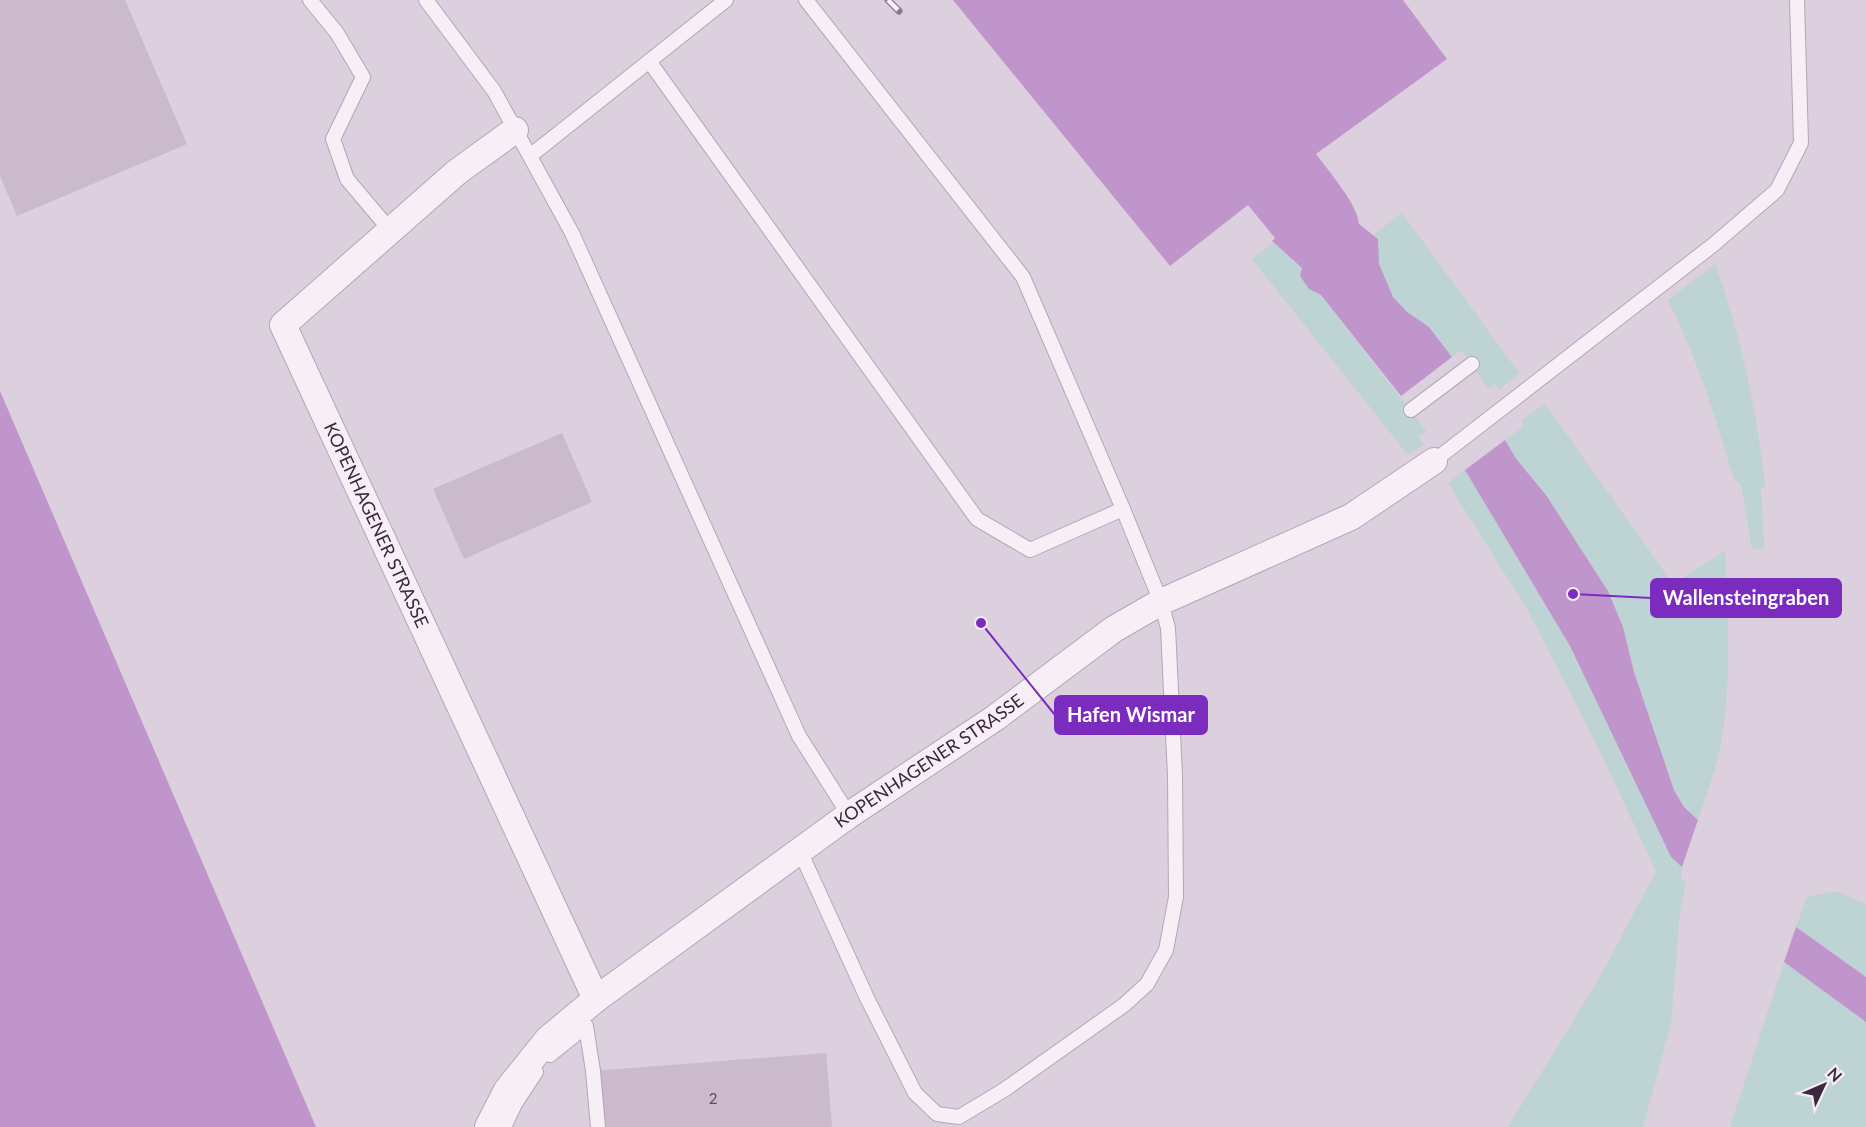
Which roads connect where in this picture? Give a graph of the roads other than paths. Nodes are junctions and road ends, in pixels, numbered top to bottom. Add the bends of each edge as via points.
1 (310, 0) edge
2 (426, 0) edge
3 (726, 0) edge
4 (806, 0) edge
5 (1797, 0) edge
6 (649, 62) junction
7 (515, 130) junction
8 (530, 156) junction
9 (390, 230) junction
10 (1472, 364) dead end
11 (1411, 410) dead end
12 (1434, 461) joint
13 (1123, 508) junction
14 (1161, 602) junction
15 (849, 815) junction
16 (800, 850) junction
17 (596, 999) junction
18 (500, 1125) edge
19 (598, 1127) edge

1 - 9 lane via 337,33 363,77 333,139 347,179
2 - 7 lane via 494,91
3 - 6 lane
4 - 13 lane via 1023,277
5 - 12 lane via 1801,143 1777,190 1704,252
6 - 8 lane
6 - 13 lane via 977,519 1030,550
7 - 8 lane
7 - 9 street, KOPENHAGENER STRASSE via 457,172
8 - 15 lane via 572,233 799,736
9 - 17 street, KOPENHAGENER STRASSE via 283,325
10 - 11 lane
12 - 14 street, KOPENHAGENER STRASSE via 1351,517
13 - 14 lane
14 - 15 street, KOPENHAGENER STRASSE via 1114,629 995,718
14 - 16 lane via 1167,628 1175,775 1176,897 1166,950 1147,984 1124,1005 1004,1090 959,1117 937,1114 915,1093
15 - 16 street, KOPENHAGENER STRASSE
16 - 17 street, KOPENHAGENER STRASSE
17 - 18 street, KOPENHAGENER STRASSE via 528,1061 507,1090
18 - 19 lane via 537,1070 558,1047 586,1026

